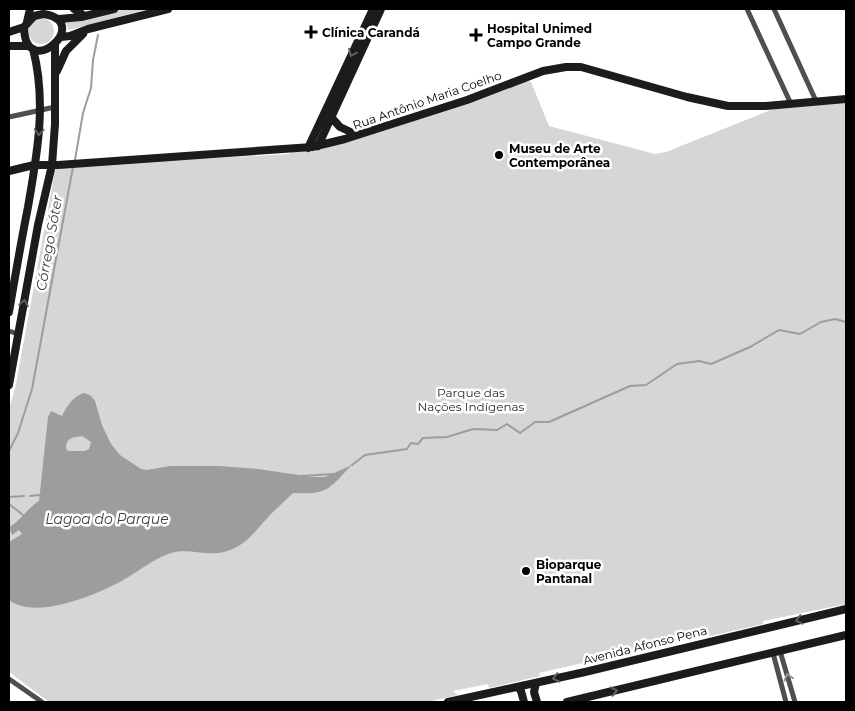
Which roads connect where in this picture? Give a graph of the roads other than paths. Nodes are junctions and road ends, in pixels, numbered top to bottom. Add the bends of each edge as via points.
1 (30, 9) edge
2 (74, 9) edge
3 (114, 9) edge
4 (168, 9) edge
5 (373, 9) edge
6 (381, 9) edge
7 (747, 9) edge
8 (774, 9) edge
9 (54, 14) edge
10 (85, 16) junction
11 (25, 24) junction
12 (88, 29) junction
13 (9, 32) edge
14 (61, 37) junction
15 (55, 45) junction
16 (9, 46) edge
17 (30, 48) junction
18 (55, 76) junction
19 (846, 99) edge
20 (816, 102) junction
21 (791, 104) junction
22 (55, 107) junction
23 (40, 110) junction
24 (9, 117) edge
25 (331, 117) junction
26 (357, 136) junction
27 (318, 146) junction
28 (308, 148) junction
29 (34, 165) junction
30 (52, 165) junction
31 (9, 171) edge
32 (9, 312) edge
33 (9, 331) edge
34 (18, 334) junction
35 (9, 385) edge
36 (846, 609) edge
37 (846, 635) edge
38 (777, 652) junction
39 (9, 679) edge
40 (536, 683) junction
41 (518, 687) junction
42 (793, 695) junction
43 (786, 700) edge
44 (42, 702) edge
45 (448, 702) edge
46 (524, 702) edge
47 (537, 702) edge
48 (567, 702) edge
49 (795, 702) edge

1 - 11 main road
2 - 10 main road
3 - 10 main road
4 - 12 main road
5 -> 28 main road
6 - 25 main road
7 - 21 street
8 - 20 street
9 - 10 main road
9 - 11 main road via 34,16
9 - 14 main road via 61,25
11 - 13 main road
11 - 17 main road via 24,37
12 - 14 main road
12 - 18 main road via 66,51
14 - 15 main road
15 - 17 main road via 45,50
15 - 18 main road
16 - 17 main road
17 - 23 main road via 38,65
18 - 22 main road
19 - 20 main road, Rua Antônio Maria Coelho
20 - 21 main road, Rua Antônio Maria Coelho
21 - 26 main road, Rua Antônio Maria Coelho via 728,106 581,67 566,67
22 - 23 street
22 - 30 main road
23 - 24 street
23 -> 29 main road
25 - 26 main road via 340,128
25 - 27 main road
26 - 27 main road, Rua Antônio Maria Coelho
27 - 28 main road, Rua Antônio Maria Coelho
28 - 30 main road, Rua Antônio Maria Coelho
29 - 30 main road, Rua Antônio Maria Coelho
29 - 31 main road, Rua Antônio Maria Coelho
29 - 32 main road
34 -> 30 main road
33 - 34 street
34 - 35 main road
36 -> 40 main road, Avenida Afonso Pena
37 - 38 main road
42 -> 38 street
38 - 43 street
48 -> 38 main road
39 - 44 street
40 - 41 main road, Avenida Afonso Pena
40 - 47 main road
41 - 45 main road, Avenida Afonso Pena
41 - 46 main road
42 - 43 street
42 - 49 street

